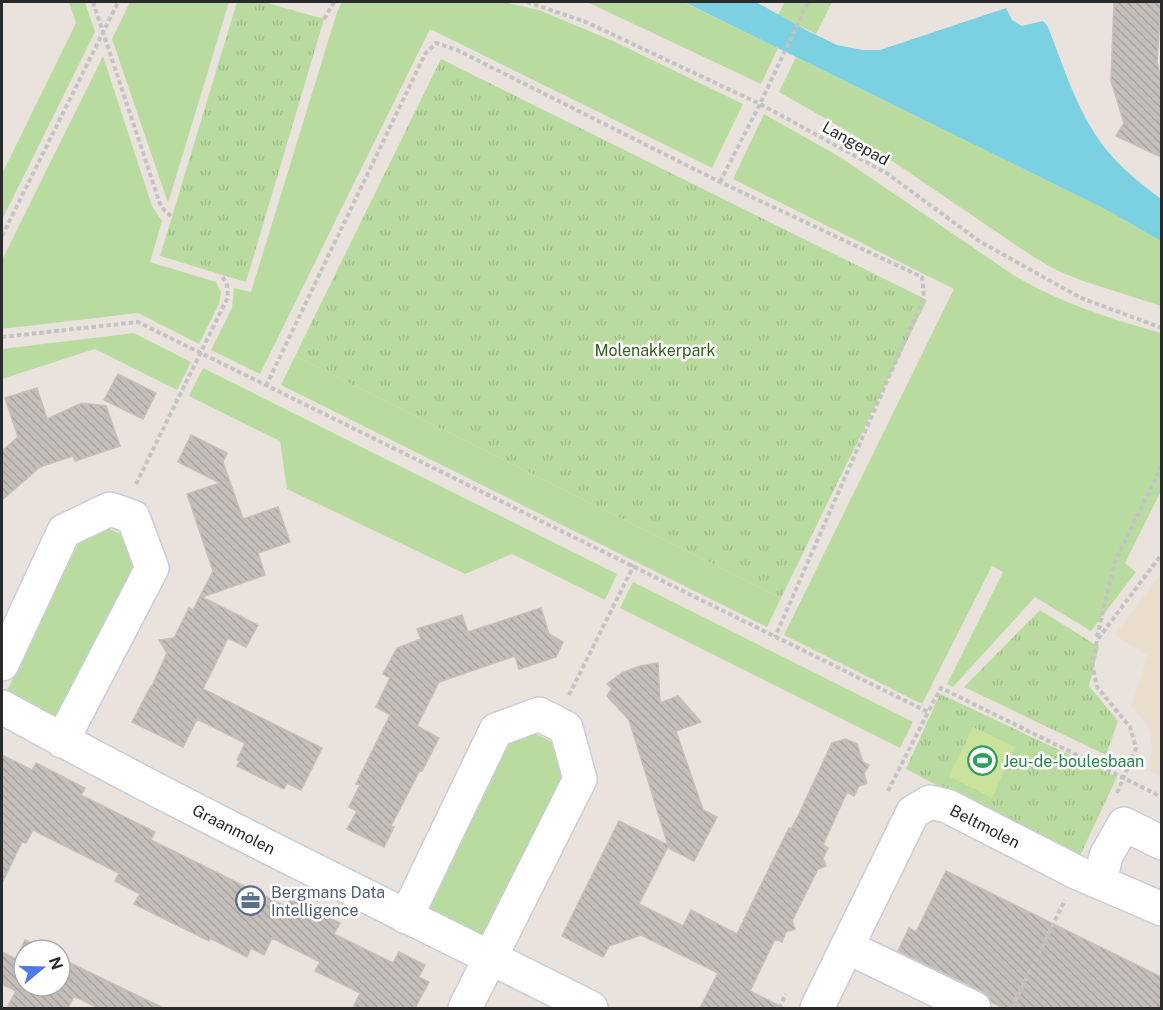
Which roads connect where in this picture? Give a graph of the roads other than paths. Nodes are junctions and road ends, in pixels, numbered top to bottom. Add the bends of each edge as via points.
1 (2, 664) edge
2 (2, 707) edge
3 (62, 741) junction
4 (1161, 843) edge
5 (1089, 877) junction
6 (1161, 909) edge
7 (406, 917) junction
8 (847, 947) junction
9 (490, 958) junction
10 (465, 1008) edge
11 (591, 1008) edge
12 (817, 1008) edge
13 (974, 1008) edge

1 - 3 street via 64,531 110,508 133,517 152,568
2 - 3 street, Graanmolen
3 - 7 street, Graanmolen
4 - 5 street via 1124,824
5 - 6 street, Beltmolen
5 - 8 street, Beltmolen via 947,806 930,802 913,812
7 - 9 street, Graanmolen
7 - 9 street via 496,730 539,714 566,728 580,779
8 - 12 street, Beltmolen
8 - 13 street
9 - 10 street
9 - 11 street, Graanmolen

